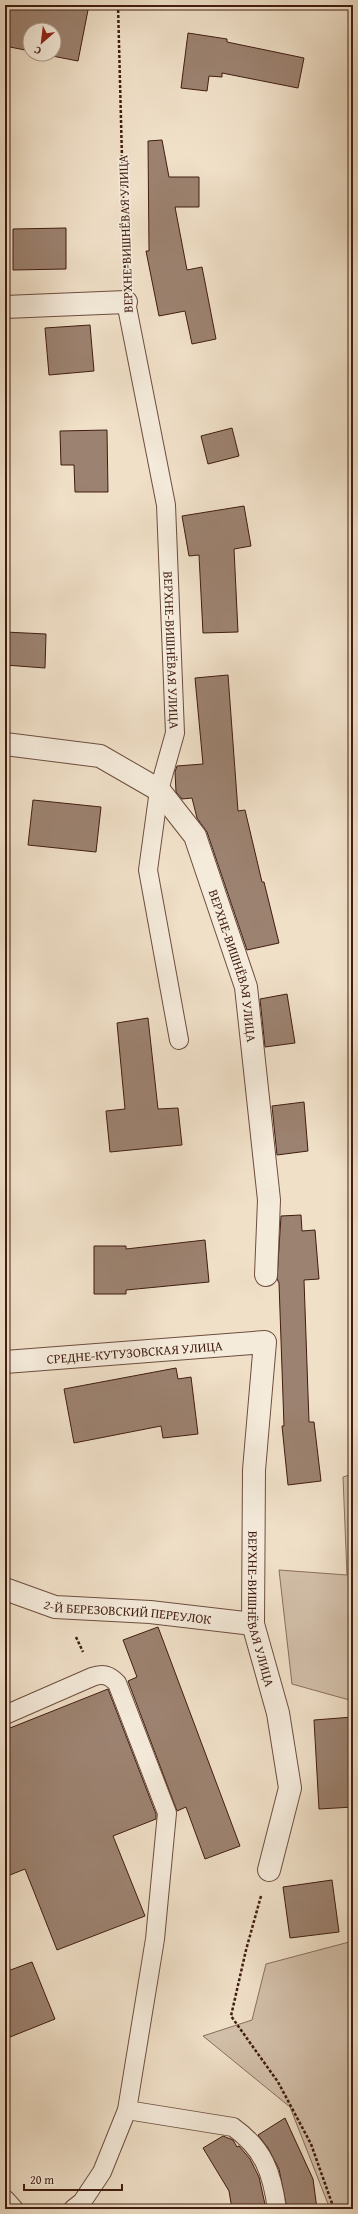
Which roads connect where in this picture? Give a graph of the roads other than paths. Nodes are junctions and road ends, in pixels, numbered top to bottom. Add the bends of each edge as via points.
1 (126, 302) joint
2 (5, 307) edge
3 (5, 744) edge
4 (159, 790) junction
5 (179, 1040) dead end
6 (266, 1274) dead end
7 (265, 1342) joint
8 (5, 1362) edge
9 (5, 1589) edge
10 (253, 1624) junction
11 (5, 1715) edge
12 (269, 1870) road end
13 (127, 2110) junction
14 (5, 2198) edge
15 (14, 2209) edge
16 (73, 2209) edge
17 (277, 2209) edge

1 - 2 street
1 - 4 lane, ВЕРХНЕ-ВИШНЁВАЯ УЛИЦА via 166,505 175,733
3 - 4 street via 100,756
4 - 5 lane via 148,870
4 - 6 street, ВЕРХНЕ-ВИШНЁВАЯ УЛИЦА via 195,836 246,987 269,1200
7 - 8 street, СРЕДНЕ-КУТУЗОВСКАЯ УЛИЦА
7 - 10 street, ВЕРХНЕ-ВИШНЁВАЯ УЛИЦА via 254,1470
9 - 10 street, 2-Й БЕРЕЗОВСКИЙ ПЕРЕУЛОК via 55,1607 150,1612
10 - 12 street, ВЕРХНЕ-ВИШНЁВАЯ УЛИЦА via 278,1714 290,1788
11 - 13 lane via 92,1677 101,1674 110,1676 117,1683 167,1812 155,1939
13 - 16 lane via 102,2172 82,2202
13 - 17 lane via 233,2127 247,2137 266,2164 273,2182
14 - 15 lane

